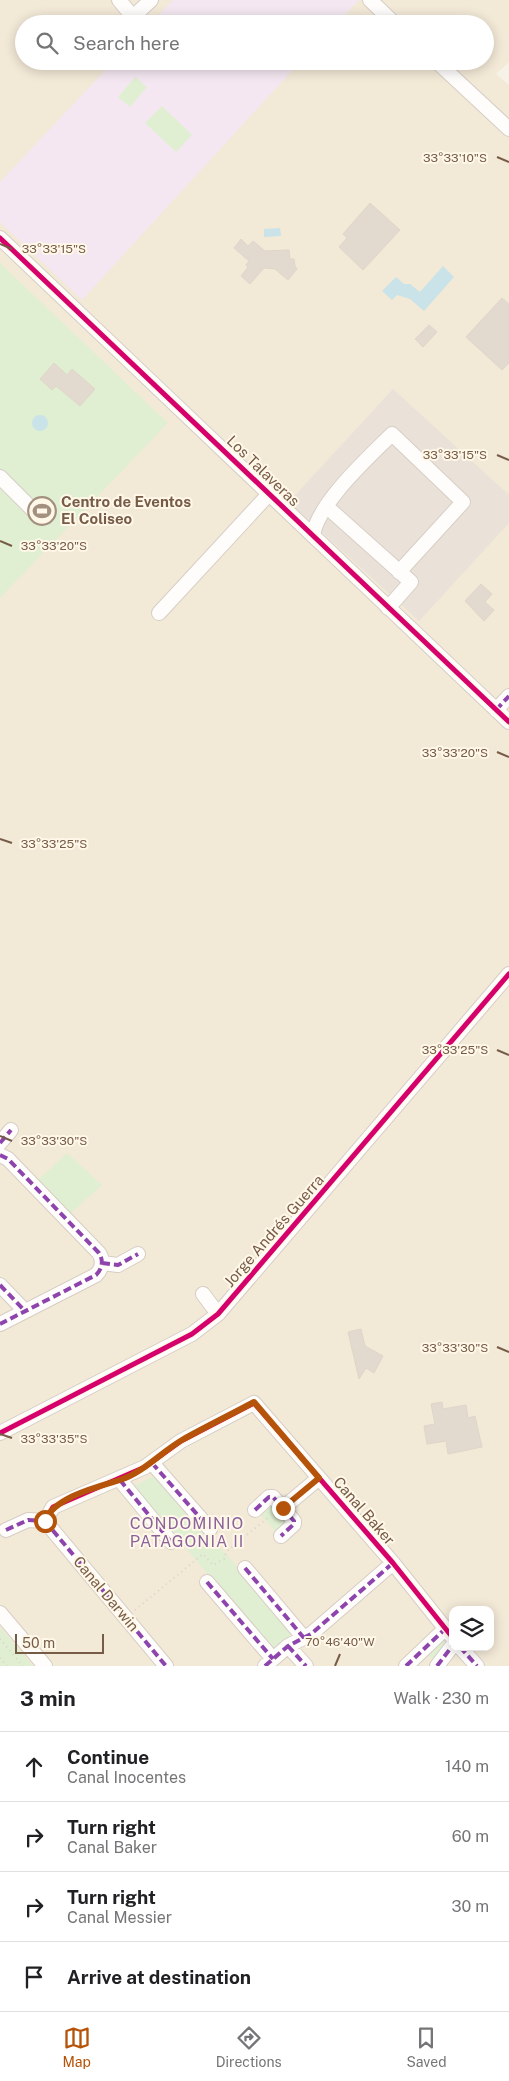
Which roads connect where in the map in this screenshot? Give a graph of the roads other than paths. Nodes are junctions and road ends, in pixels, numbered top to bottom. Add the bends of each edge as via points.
1 (119, 0) edge
2 (152, 0) edge
3 (370, 0) edge
4 (131, 15) edge
5 (135, 15) edge
6 (386, 15) edge
7 (446, 70) edge
8 (507, 124) edge
9 (0, 238) edge
10 (0, 477) edge
11 (269, 494) junction
12 (326, 506) junction
13 (41, 518) dead end
14 (313, 536) junction
15 (399, 572) junction
16 (388, 608) junction
17 (159, 613) dead end
18 (509, 696) edge
19 (496, 710) junction
20 (509, 722) edge
21 (509, 974) edge
22 (12, 1130) dead end
23 (0, 1142) edge
24 (0, 1155) edge
25 (138, 1254) dead end
26 (102, 1263) junction
27 (0, 1285) edge
28 (203, 1294) dead end
29 (25, 1311) junction
30 (218, 1314) junction
31 (0, 1324) edge
32 (0, 1433) edge
33 (152, 1463) junction
34 (319, 1478) junction
35 (120, 1480) junction
36 (283, 1508) junction
37 (255, 1510) dead end
38 (45, 1521) junction
39 (210, 1529) dead end
40 (6, 1530) dead end
41 (281, 1536) dead end
42 (171, 1542) dead end
43 (393, 1563) junction
44 (245, 1568) dead end
45 (208, 1582) dead end
46 (0, 1613) edge
47 (449, 1633) edge
48 (304, 1638) junction
49 (288, 1646) junction
50 (449, 1650) edge
51 (464, 1651) edge
52 (269, 1663) edge
53 (45, 1666) edge
54 (166, 1666) edge
55 (306, 1666) edge
56 (406, 1666) edge
57 (437, 1666) edge
58 (477, 1666) edge

1 - 4 street
2 - 5 street
3 - 6 street
7 - 8 street
9 - 11 street, Los Talaveras
10 - 13 street
11 - 14 street, Los Talaveras
11 - 17 street
12 - 14 street via 317,519
12 - 15 street
12 - 15 street via 392,434 463,502
14 - 16 street, Los Talaveras
15 - 16 street via 411,582
16 - 19 street, Los Talaveras
18 - 19 street
19 - 20 street, Los Talaveras
21 - 30 street, Jorge Andrés Guerra
22 - 23 street
24 - 26 street via 8,1159 99,1253
25 - 26 street via 118,1265
26 - 29 street via 96,1275
27 - 29 street
28 - 30 street
29 - 31 street
30 - 32 street, Jorge Andrés Guerra via 192,1334
33 - 34 street, Canal Baker via 181,1441 254,1402
33 - 35 street
33 - 39 street
34 - 36 street
34 - 43 street, Canal Baker
35 - 38 street via 102,1484 53,1507
35 - 42 street
36 - 37 street via 269,1497
36 - 41 street via 294,1524
38 - 40 street via 28,1520
38 - 54 street, Canal Darwin
43 - 47 street, Canal Baker
43 - 48 street
44 - 48 street
45 - 52 street
46 - 53 street
47 - 56 street
48 - 49 street
49 - 52 street
49 - 55 street
50 - 57 street
51 - 58 street

